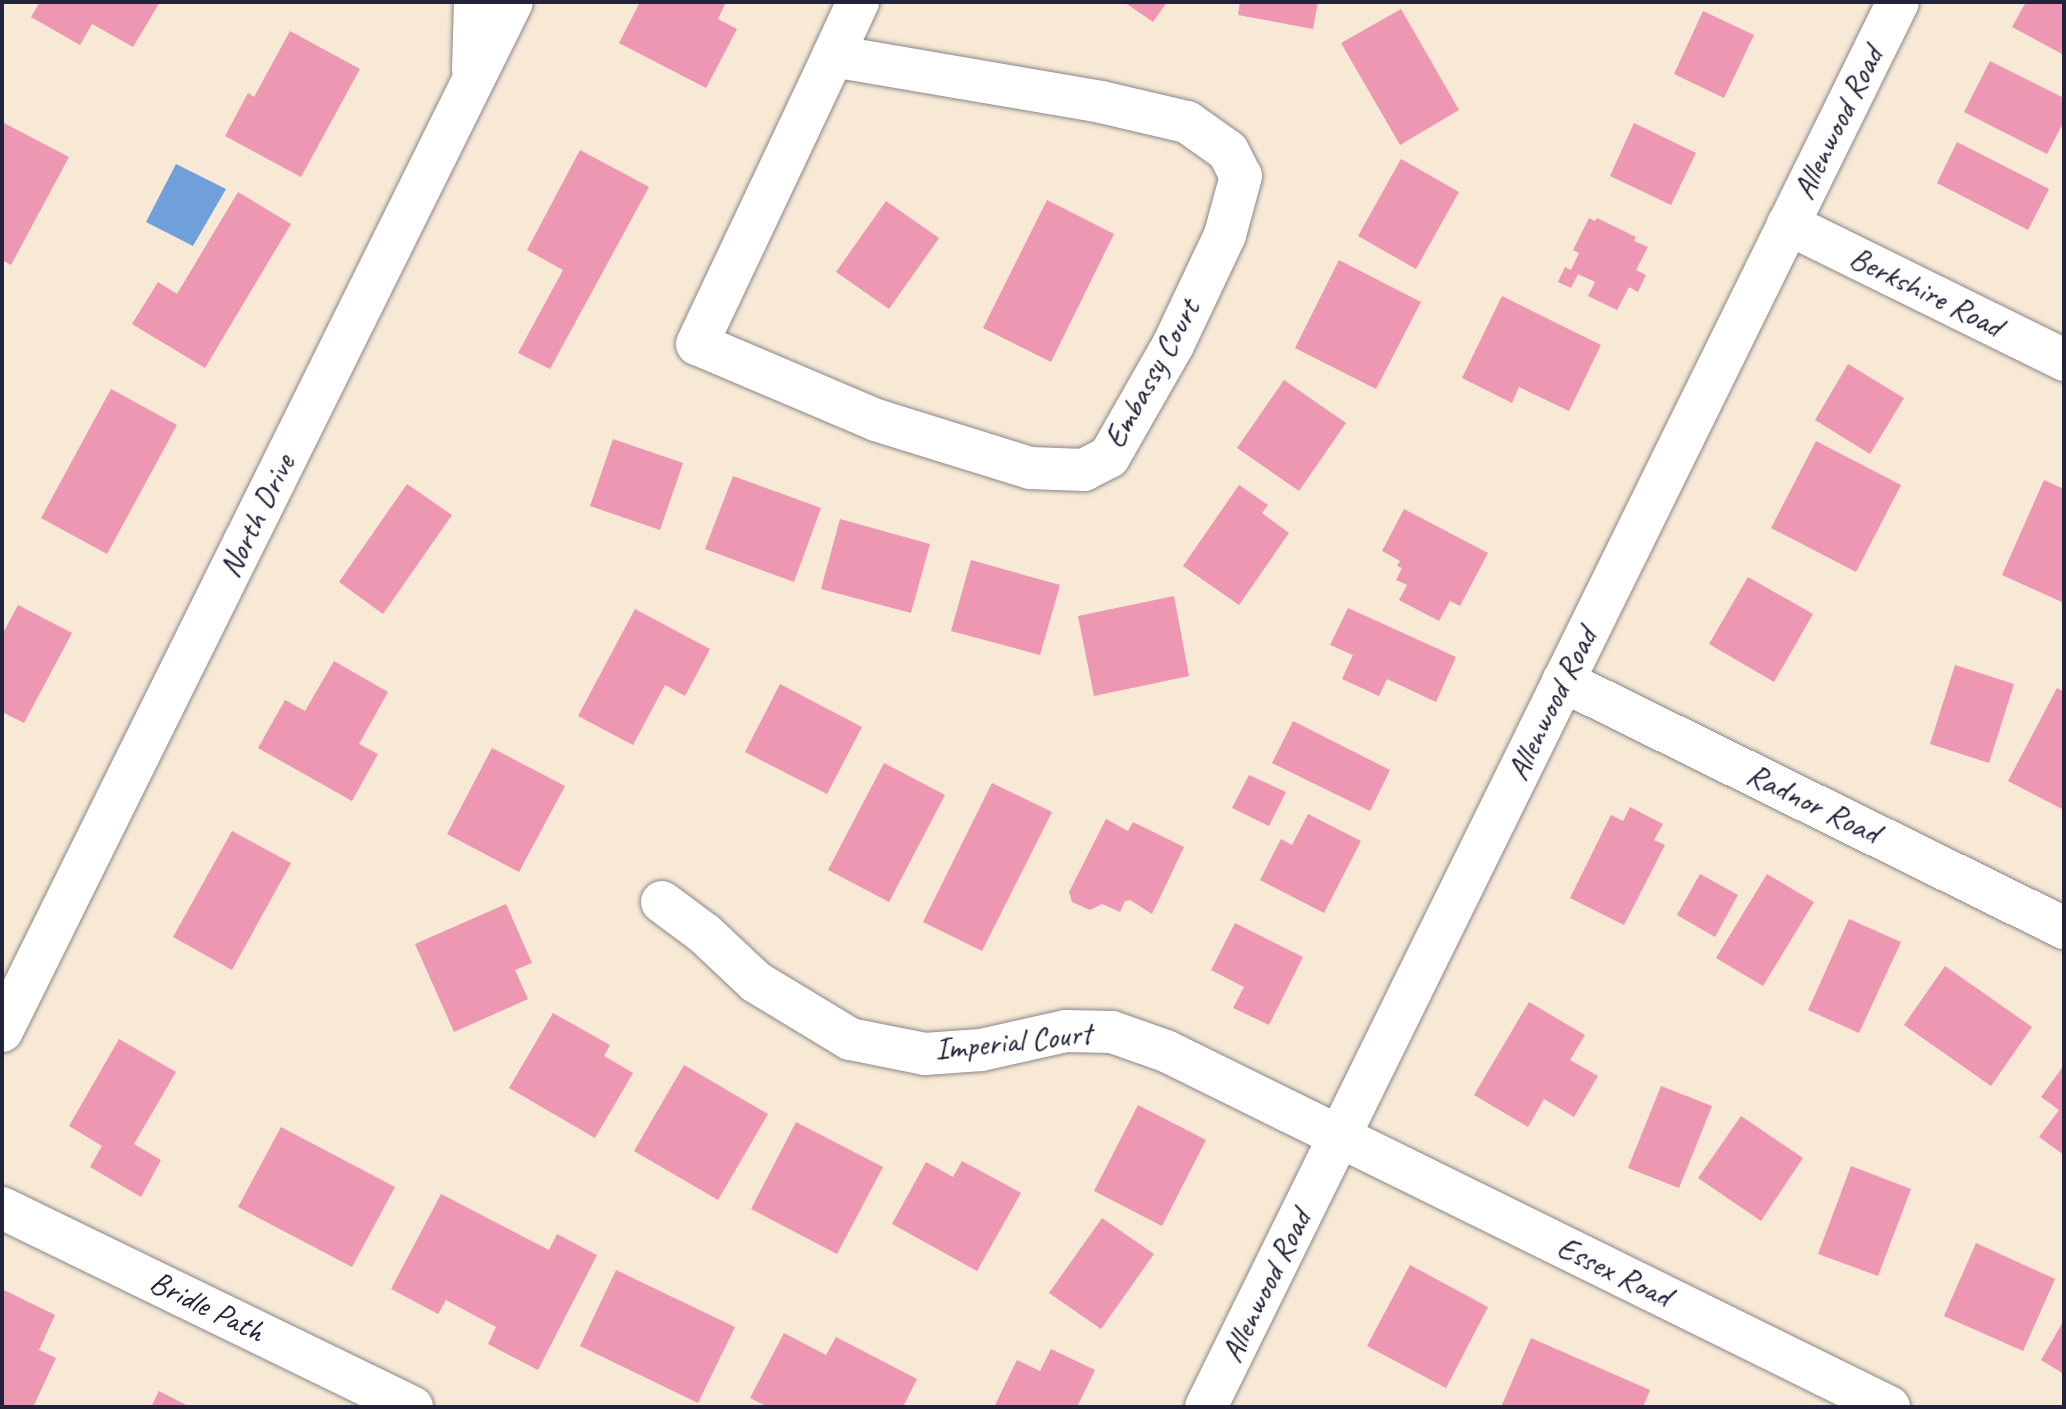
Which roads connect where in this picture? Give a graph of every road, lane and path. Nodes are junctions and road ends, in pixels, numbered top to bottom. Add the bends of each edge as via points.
1 (475, 2) edge
2 (512, 2) edge
3 (858, 2) edge
4 (1898, 2) edge
5 (833, 56) junction
6 (473, 80) junction
7 (1788, 224) junction
8 (2064, 360) edge
9 (1563, 681) junction
10 (662, 902) dead end
11 (2064, 928) edge
12 (2, 1031) edge
13 (1339, 1137) junction
14 (2, 1208) edge
15 (412, 1407) edge
16 (1206, 1407) edge
17 (1889, 1407) edge

1 - 6 street
2 - 6 street, North Drive
3 - 5 street, Embassy Court
4 - 7 street, Allenwood Road
5 - 5 street, Embassy Court via 1187,122 1228,151 1241,176 1225,235 1173,345 1109,457 1084,470 1030,468 876,420 697,344
6 - 12 street, North Drive
7 - 8 street, Berkshire Road
7 - 9 street, Allenwood Road
9 - 11 street, Radnor Road
9 - 13 street, Allenwood Road
10 - 13 street, Imperial Court via 756,982 850,1039 925,1054 981,1050 1066,1031 1112,1032 1166,1051
13 - 16 street, Allenwood Road
13 - 17 street, Essex Road
14 - 15 street, Bridle Path

